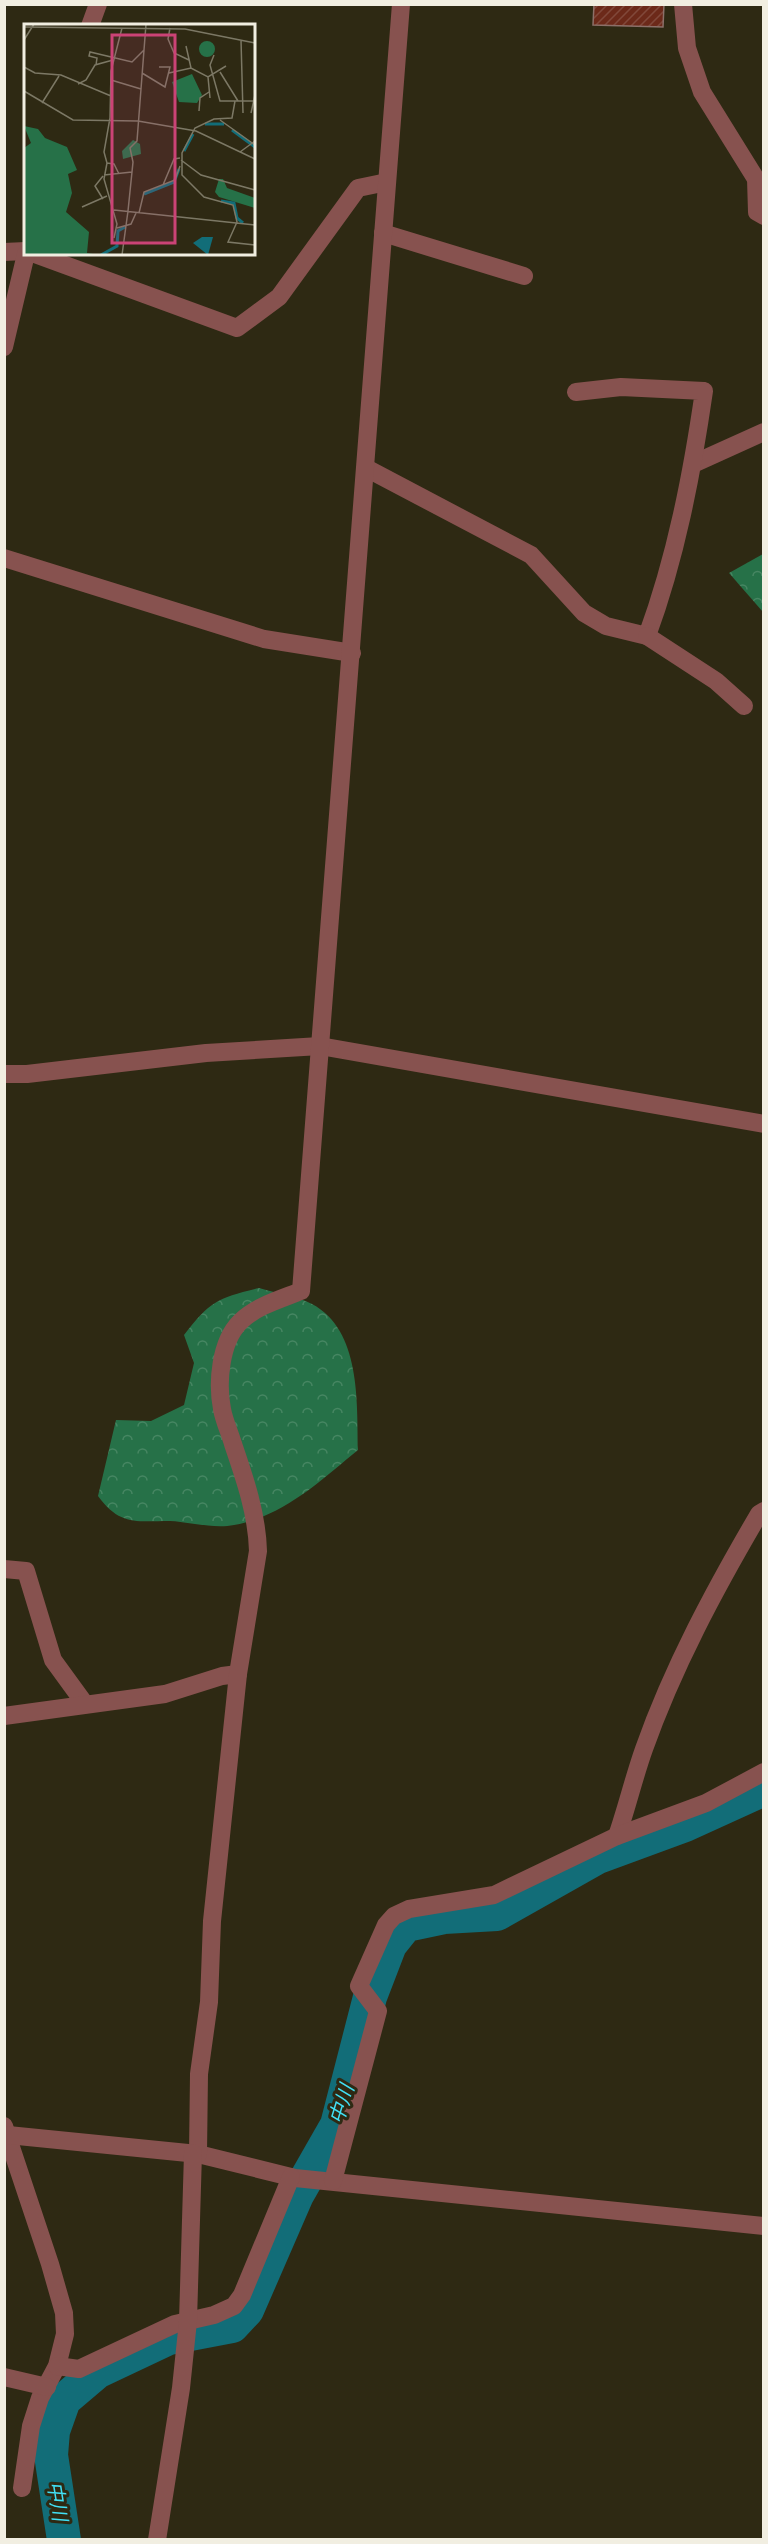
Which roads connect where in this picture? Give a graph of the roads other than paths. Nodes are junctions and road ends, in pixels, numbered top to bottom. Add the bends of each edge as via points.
1 (98, 4) edge
2 (401, 4) edge
3 (683, 4) edge
4 (91, 24) edge
5 (387, 182) junction
6 (764, 216) edge
7 (383, 233) junction
8 (4, 252) edge
9 (24, 252) edge
10 (25, 255) edge
11 (38, 255) edge
12 (524, 276) dead end
13 (10, 306) edge
14 (4, 347) edge
15 (576, 392) dead end
16 (764, 432) edge
17 (693, 464) junction
18 (366, 468) junction
19 (4, 558) edge
20 (647, 636) junction
21 (352, 652) junction
22 (744, 706) dead end
23 (320, 1046) junction
24 (4, 1074) edge
25 (764, 1124) edge
26 (764, 1511) edge
27 (4, 1569) edge
28 (238, 1674) junction
29 (85, 1704) junction
30 (4, 1716) edge
31 (764, 1772) edge
32 (617, 1836) junction
33 (6, 2130) edge
34 (195, 2153) junction
35 (293, 2178) junction
36 (333, 2181) junction
37 (764, 2226) edge
38 (188, 2321) junction
39 (57, 2366) junction
40 (4, 2377) edge
41 (47, 2387) junction
42 (22, 2488) dead end
43 (157, 2540) edge

1 - 4 street
2 - 5 street
3 - 6 street via 687,48 702,92 756,179 757,212
5 - 7 street
5 - 11 street via 358,188 279,297 237,328
7 - 12 street
7 - 18 street
8 - 9 street
10 - 13 street
13 - 14 street
15 - 17 street via 621,387 704,391
16 - 17 street
17 - 20 street via 671,559
18 - 20 street via 531,555 584,613 606,626
18 - 21 street
19 - 21 street via 264,639
20 - 22 street via 716,681
21 - 23 street
23 - 24 street via 206,1053
23 - 25 street
23 - 28 street via 301,1291 255,1311 239,1323 225,1346 222,1409 258,1531
26 - 32 street via 718,1584 679,1667 644,1749
27 - 29 street via 26,1571 53,1660
28 - 29 street via 165,1694
28 - 34 street via 212,1921
29 - 30 street
31 - 32 street via 706,1803
32 - 36 street via 494,1895 409,1910 394,1916 386,1925 360,1986 378,2011
33 - 34 street
33 - 39 street via 64,2313 65,2334
34 - 35 street
34 - 38 street
35 - 36 street
35 - 38 street via 238,2301 214,2315
36 - 37 street
38 - 39 street via 79,2369
38 - 43 street
39 - 41 street
40 - 41 street
41 - 42 street via 31,2426

